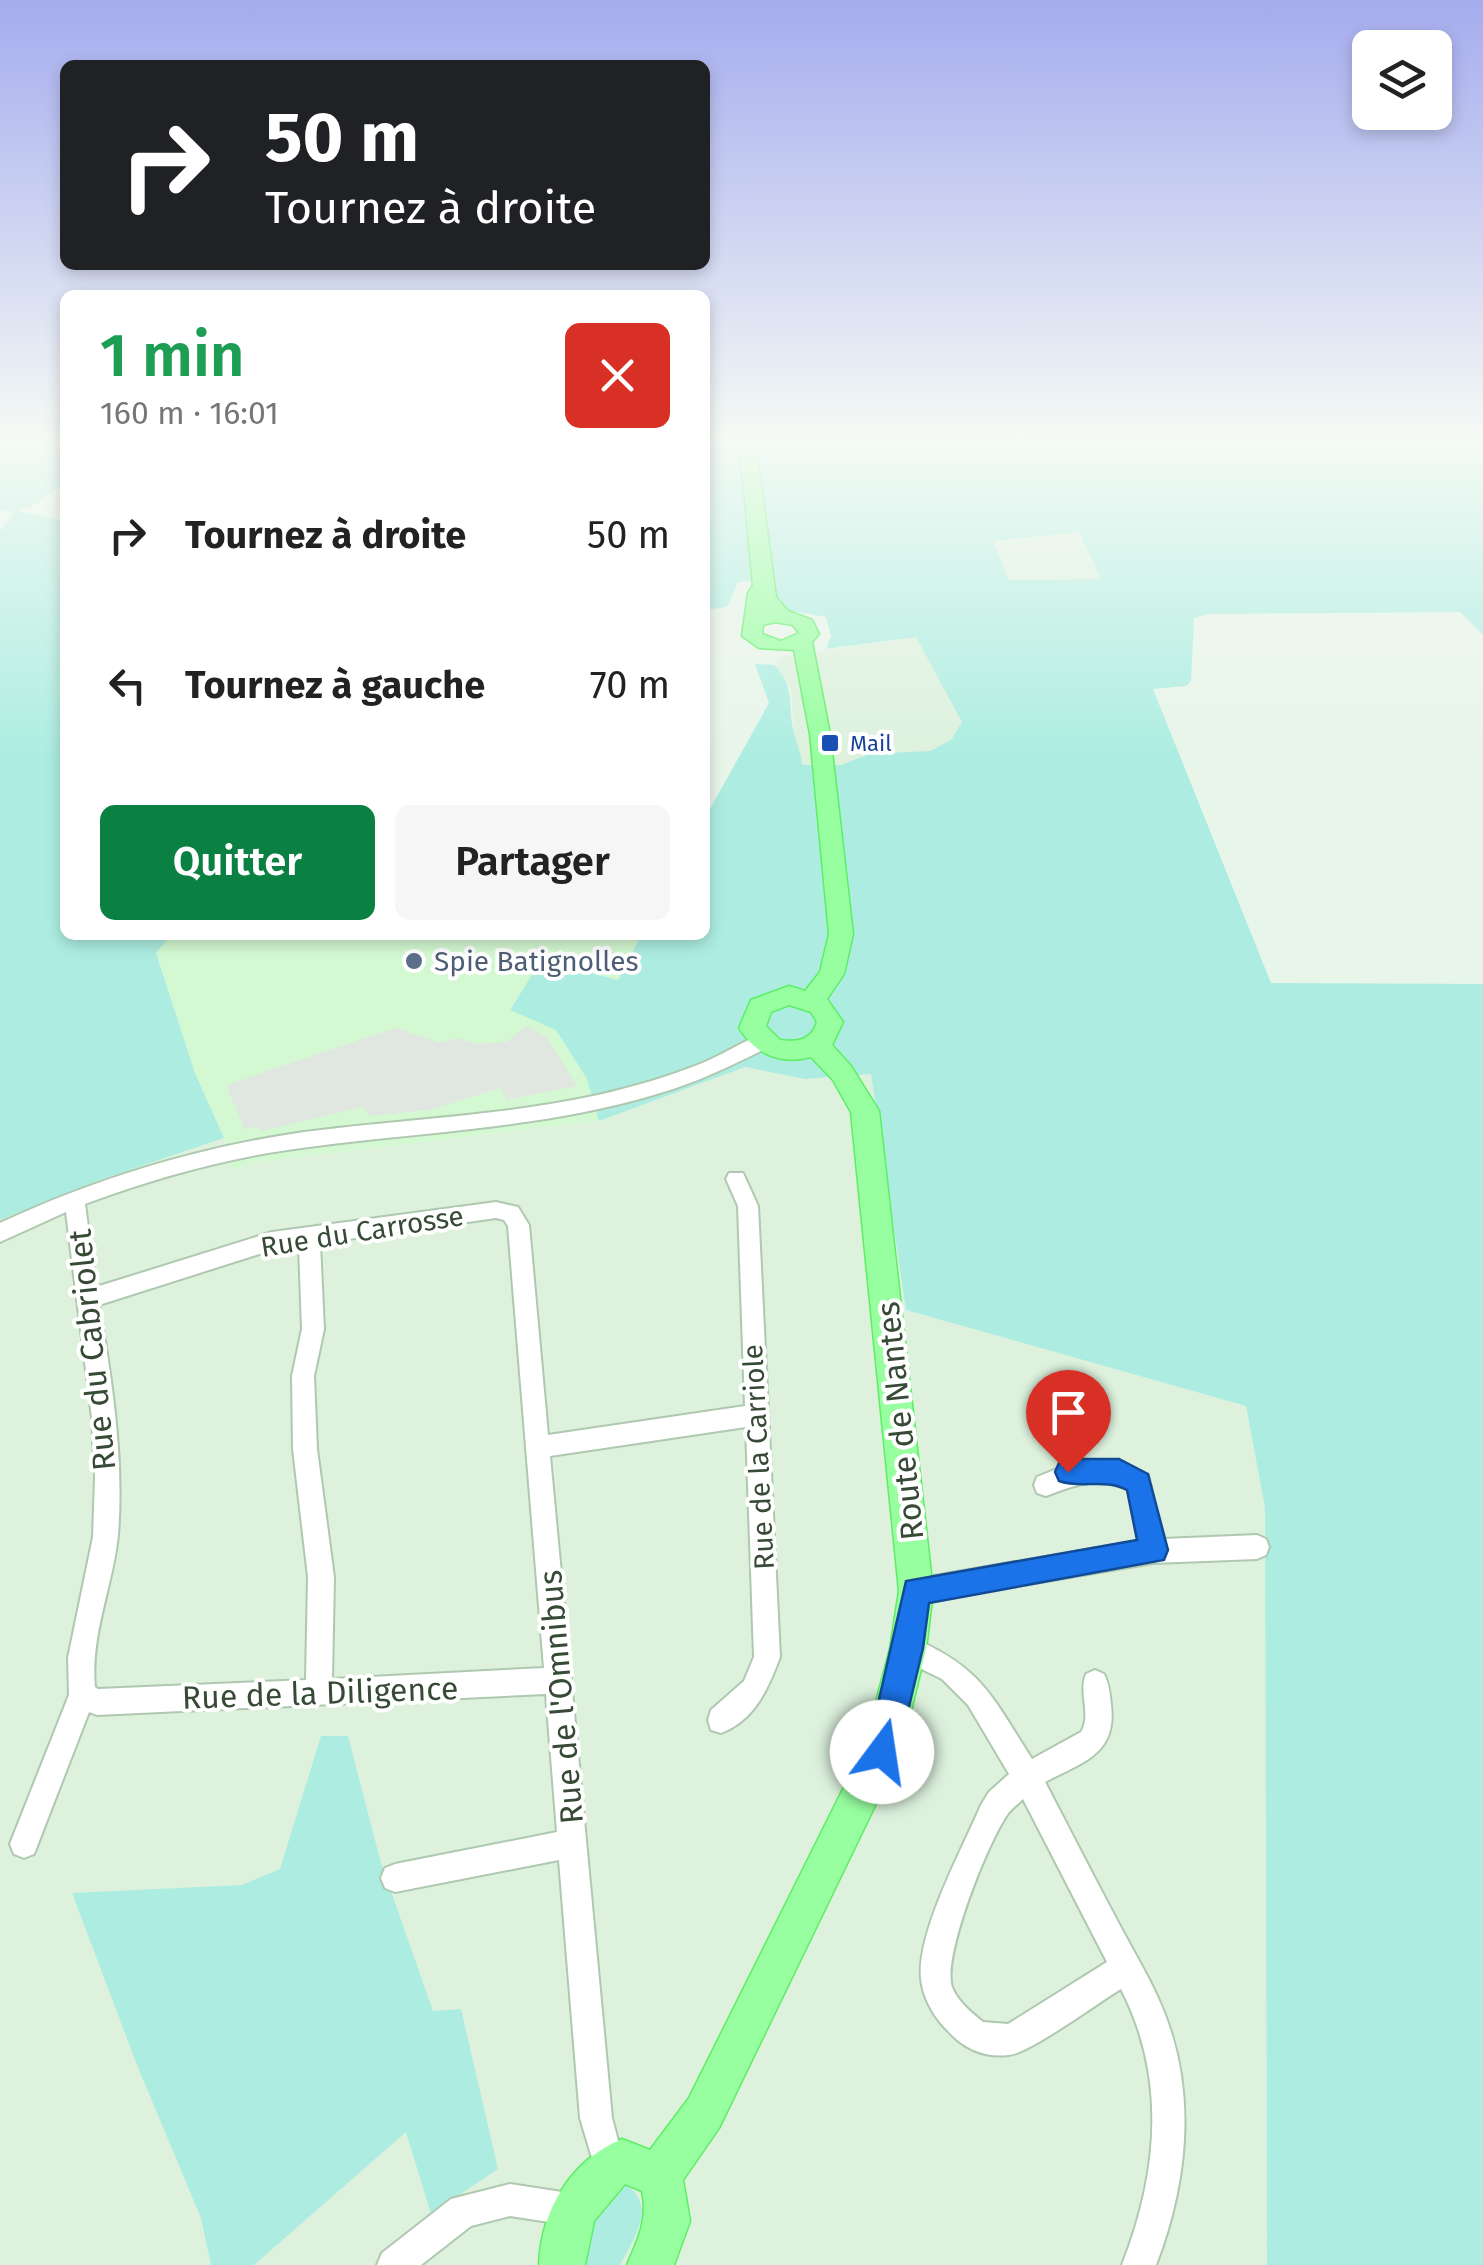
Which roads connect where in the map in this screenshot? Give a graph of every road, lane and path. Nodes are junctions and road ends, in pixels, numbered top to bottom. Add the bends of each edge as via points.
1 (758, 545) edge
2 (762, 585) junction
3 (782, 616) junction
4 (757, 622) junction
5 (802, 642) junction
6 (774, 646) junction
7 (812, 686) junction
8 (812, 1000) junction
9 (762, 1042) junction
10 (816, 1045) junction
11 (736, 1179) dead end
12 (74, 1201) junction
13 (518, 1226) joint
14 (0, 1233) edge
15 (309, 1236) junction
16 (87, 1299) junction
17 (756, 1415) junction
18 (540, 1448) junction
19 (1046, 1486) dead end
20 (1256, 1546) dead end
21 (1154, 1550) junction
22 (916, 1591) junction
23 (908, 1648) junction
24 (560, 1678) junction
25 (1095, 1683) dead end
26 (319, 1693) junction
27 (82, 1695) junction
28 (720, 1720) dead end
29 (1027, 1777) junction
30 (573, 1842) junction
31 (24, 1844) dead end
32 (394, 1878) dead end
33 (1126, 1968) junction
34 (609, 2167) junction
35 (659, 2176) junction
36 (574, 2210) junction
37 (394, 2265) edge
38 (562, 2265) edge
39 (650, 2265) edge
40 (1139, 2265) edge

1 - 2 main road
2 - 3 main road
2 - 4 main road
3 - 4 main road
3 - 5 main road via 805,624 809,634
4 - 6 main road via 752,636
5 - 6 main road
5 - 7 main road
6 - 7 main road
7 - 8 main road via 842,934 832,974
8 - 9 main road via 790,995 760,1006 752,1028
8 - 10 main road via 830,1022
9 - 10 main road via 794,1052
9 - 12 street via 667,1083 610,1098 242,1150
10 - 22 main road, Route de Nantes via 865,1111
11 - 17 street, Rue de la Carriole via 748,1206
12 - 14 street
12 - 16 street, Rue du Cabriolet
13 - 15 street, Rue du Carrosse via 512,1214 496,1210
13 - 18 street, Rue de l'Omnibus
15 - 16 street, Rue du Carrosse via 272,1241
15 - 26 street via 305,1450 322,1578
16 - 27 street, Rue du Cabriolet via 108,1481 96,1592 78,1671
17 - 18 street
17 - 28 street, Rue de la Carriole via 767,1657 754,1690
18 - 24 street, Rue de l'Omnibus
19 - 21 street via 1068,1472 1119,1471 1139,1483
20 - 21 street
21 - 22 street
22 - 23 main road, Route de Nantes
23 - 29 street via 952,1670 978,1696
23 - 35 main road, Route de Nantes via 882,1752 704,2113
24 - 26 street, Rue de la Diligence
24 - 30 street, Rue de l'Omnibus
25 - 29 street via 1100,1727 1091,1742
26 - 27 street, Rue de la Diligence via 97,1702
27 - 31 street, Rue du Cabriolet
29 - 33 street
29 - 33 street via 991,1815 938,1947 936,1986 946,2006 977,2037 1011,2040
30 - 32 street
30 - 34 street, Rue de l'Omnibus via 596,2118
33 - 40 street via 1160,2042 1172,2126 1160,2207
34 - 35 main road via 622,2161
34 - 36 main road
35 - 39 main road via 670,2206
36 - 37 street via 510,2200 463,2211
36 - 38 main road

